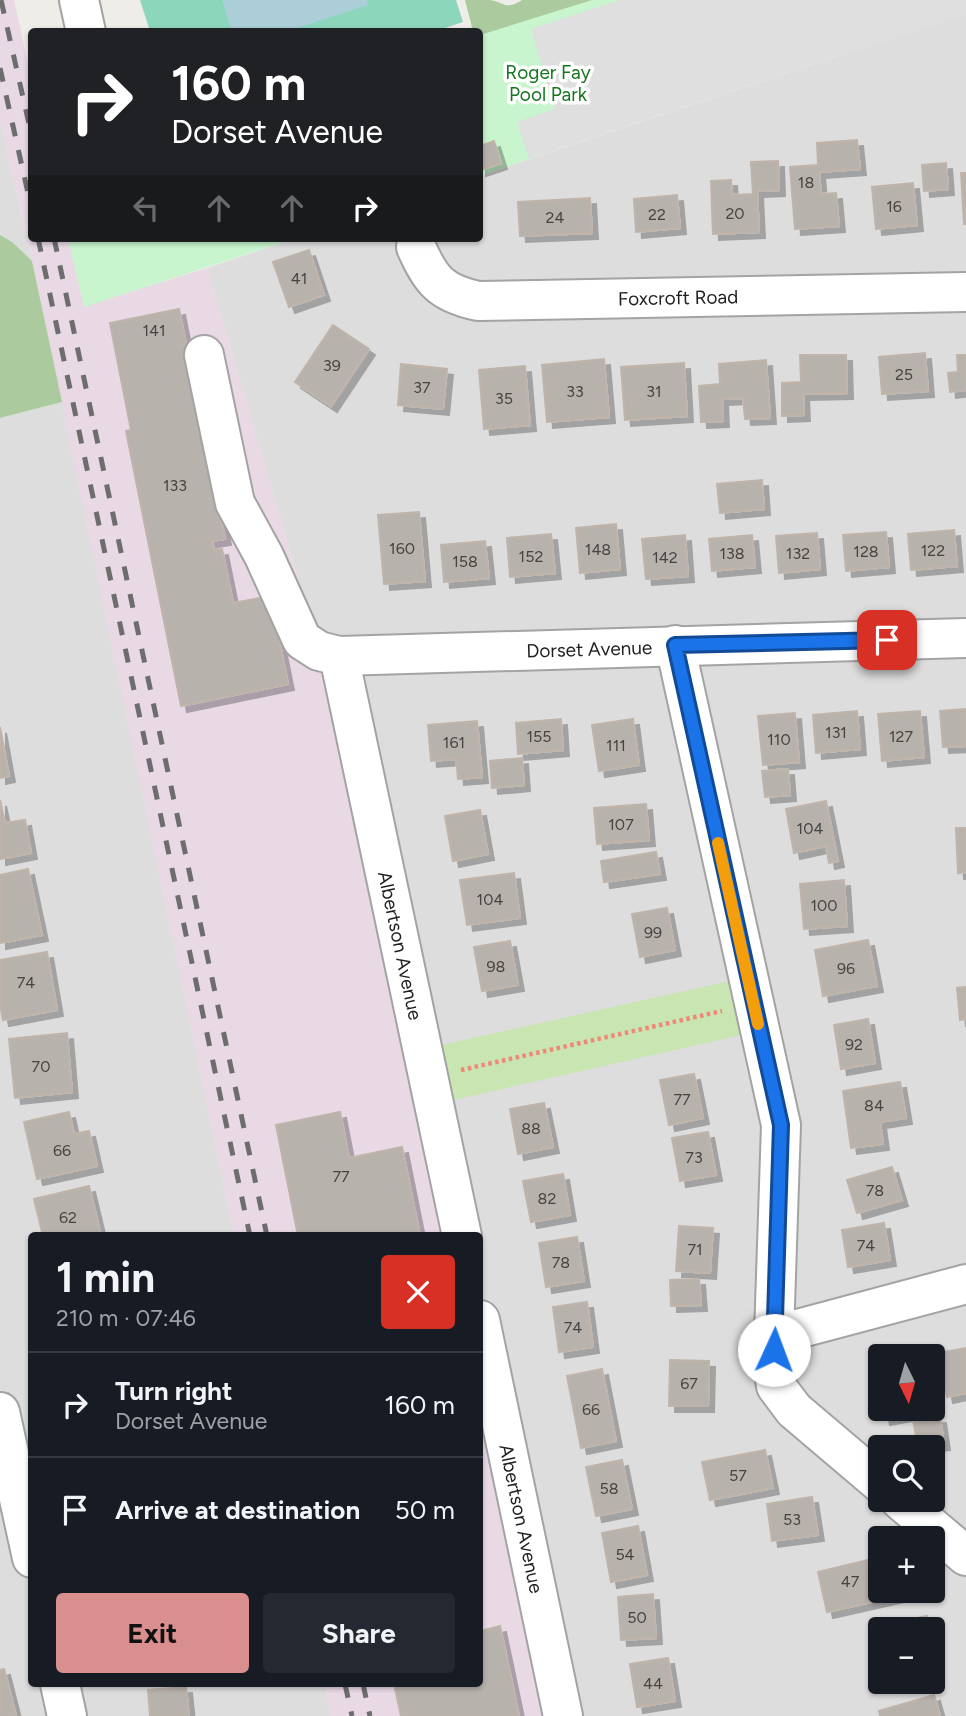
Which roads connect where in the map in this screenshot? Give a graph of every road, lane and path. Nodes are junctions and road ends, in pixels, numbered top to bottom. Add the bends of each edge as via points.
1 (79, 0) edge
2 (85, 28) edge
3 (416, 247) dead end
4 (966, 292) edge
5 (204, 355) dead end
6 (966, 638) edge
7 (675, 645) junction
8 (339, 656) junction
9 (754, 1004) junction
10 (429, 1077) junction
11 (461, 1232) edge
12 (966, 1284) edge
13 (483, 1334) edge
14 (775, 1335) junction
15 (0, 1412) edge
16 (4, 1456) edge
17 (868, 1473) edge
18 (914, 1512) edge
19 (28, 1543) edge
20 (966, 1556) edge
21 (61, 1687) edge
22 (67, 1716) edge
23 (564, 1716) edge

1 - 2 street
3 - 4 street, Foxcroft Road via 436,283 461,298 478,301
5 - 8 street via 235,503 302,640
6 - 7 street, Dorset Avenue
7 - 8 street, Dorset Avenue
7 - 9 street
8 - 10 street, Albertson Avenue
9 - 10 path
9 - 14 street via 781,1125
10 - 11 street, Albertson Avenue
12 - 14 street
13 - 23 street, Albertson Avenue
14 - 17 street via 776,1387 794,1410
15 - 16 street
16 - 19 street
18 - 20 street
21 - 22 street

